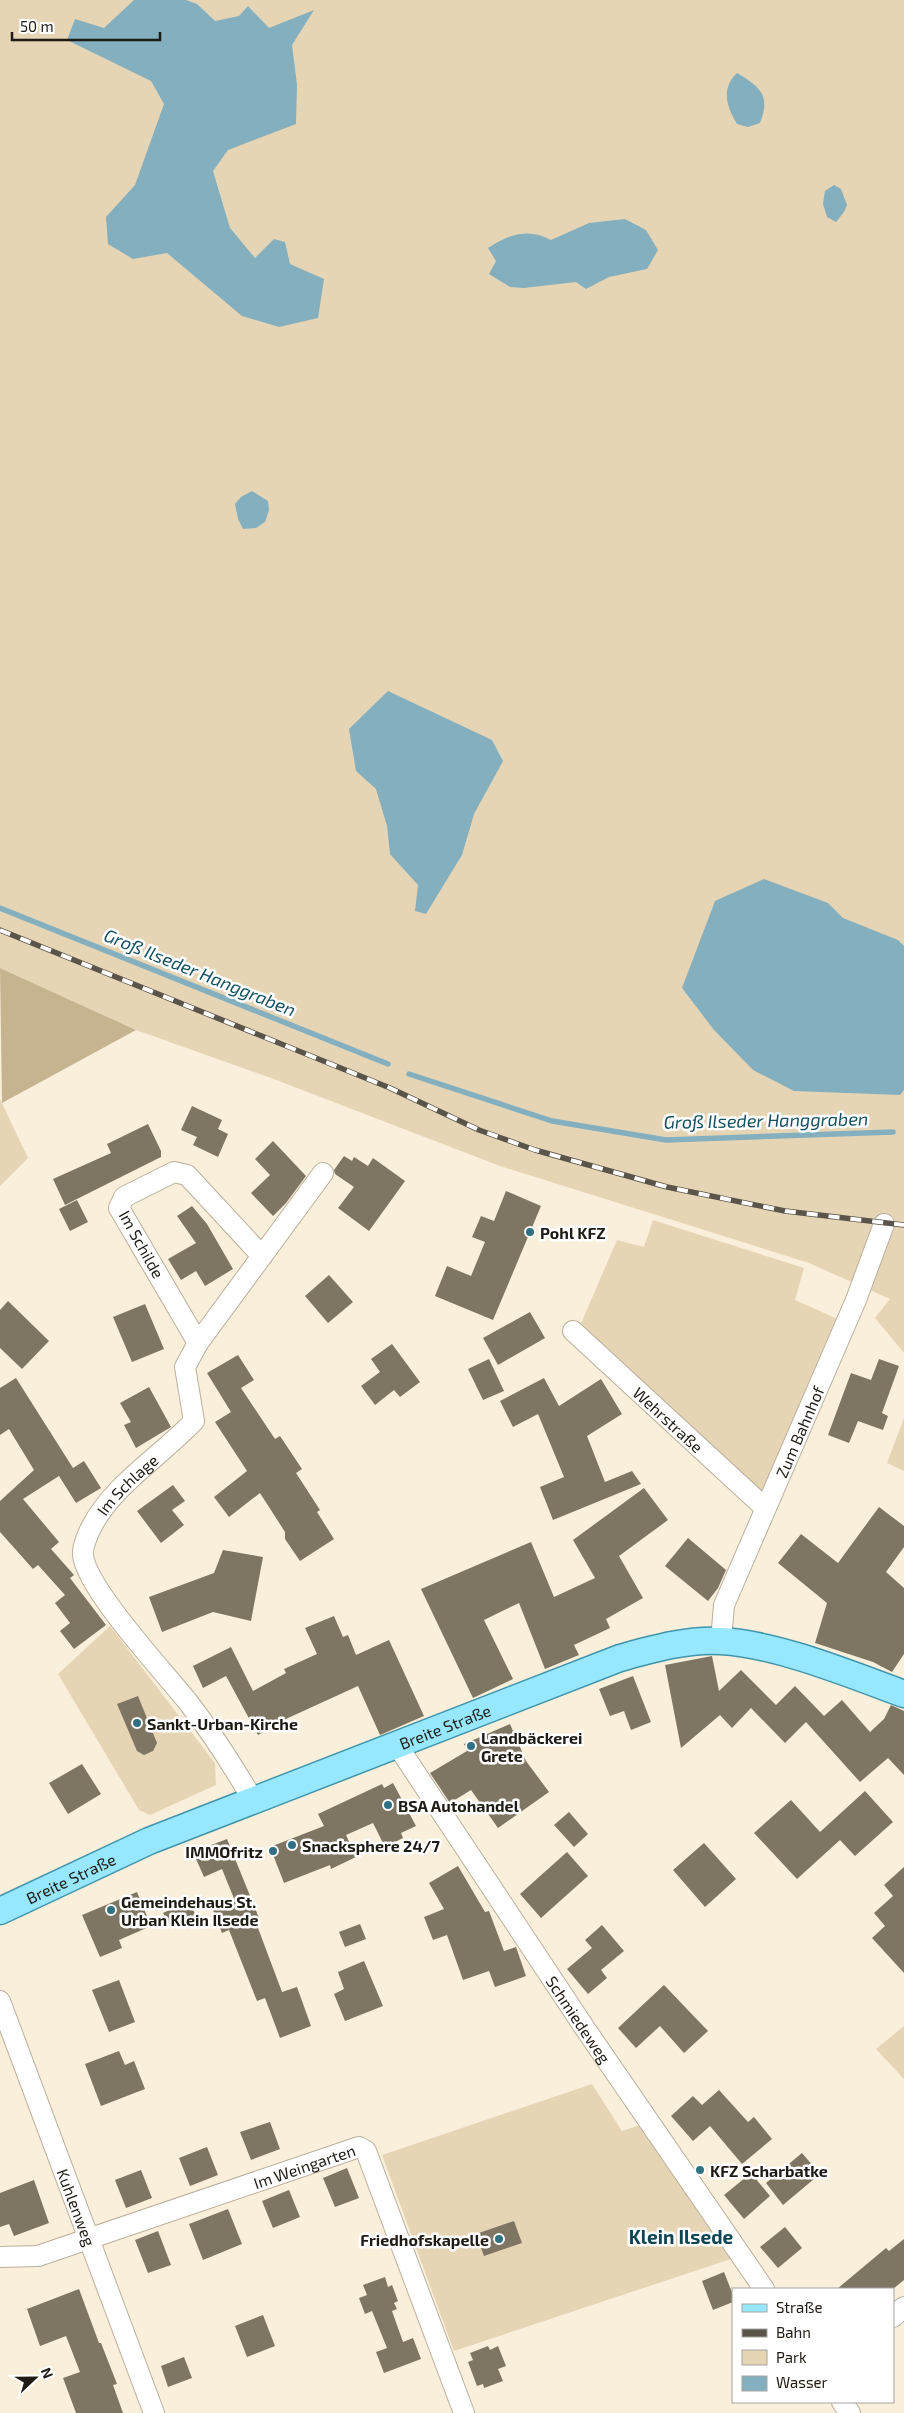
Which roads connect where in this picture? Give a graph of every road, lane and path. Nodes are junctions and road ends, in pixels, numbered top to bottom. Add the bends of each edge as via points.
1 (323, 1173) dead end
2 (884, 1224) dead end
3 (262, 1256) junction
4 (573, 1331) dead end
5 (198, 1343) junction
6 (765, 1508) junction
7 (721, 1641) junction
8 (904, 1694) edge
9 (397, 1745) junction
10 (253, 1800) junction
11 (0, 1911) edge
12 (0, 2001) edge
13 (89, 2238) junction
14 (0, 2257) edge
15 (763, 2288) edge
16 (904, 2307) edge
17 (894, 2316) edge
18 (154, 2413) edge
19 (464, 2413) edge

1 - 3 street, Im Schlage
2 - 6 street, Zum Bahnhof via 857,1299
3 - 5 street, Im Schlage
3 - 5 street, Im Schilde via 187,1175 174,1172 124,1198 119,1208
4 - 6 street, Wehrstraße
5 - 10 street, Im Schlage via 185,1367 194,1421 116,1493 92,1527 82,1554 94,1585 188,1703 227,1756
6 - 7 street, Zum Bahnhof via 724,1605
7 - 8 main road, Breite Straße via 779,1652
7 - 9 main road, Breite Straße via 658,1647 620,1658
9 - 10 main road, Breite Straße
9 - 15 street, Schmiedeweg via 584,2027
10 - 11 main road, Breite Straße via 149,1841
12 - 13 street, Kuhlenweg
13 - 14 street, Im Weingarten via 38,2256
13 - 18 street, Kuhlenweg
13 - 19 street, Im Weingarten via 359,2147 366,2151
16 - 17 street

